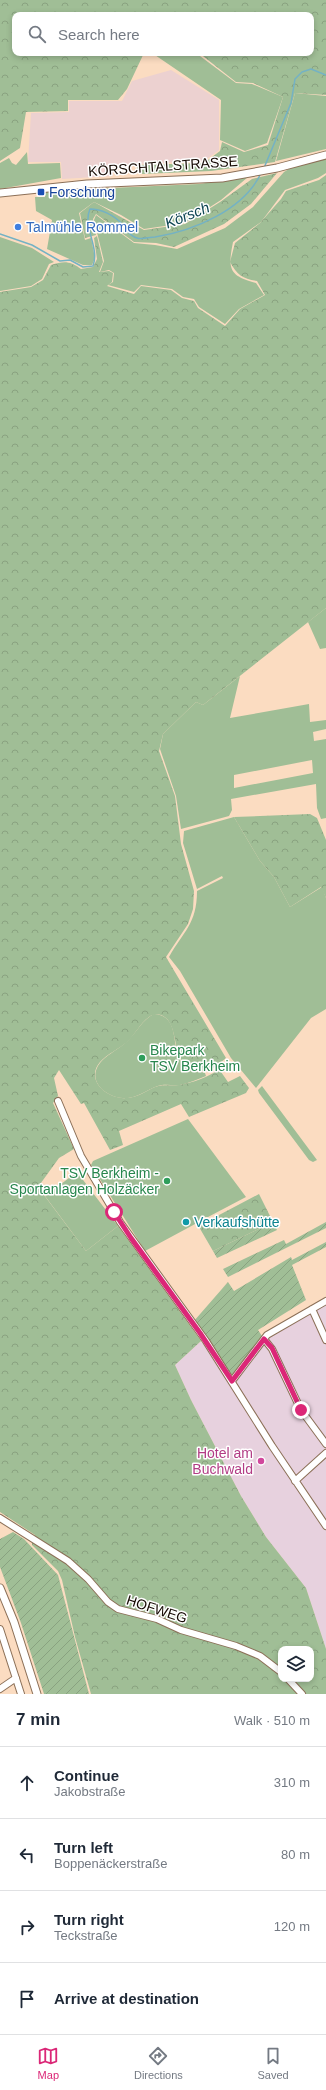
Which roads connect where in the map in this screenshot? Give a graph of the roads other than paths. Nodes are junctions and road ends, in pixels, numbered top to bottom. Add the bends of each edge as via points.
1 (326, 155) edge
2 (0, 193) edge
3 (58, 1101) dead end
4 (326, 1301) edge
5 (312, 1308) junction
6 (264, 1339) junction
7 (326, 1340) edge
8 (232, 1381) junction
9 (326, 1444) edge
10 (326, 1453) edge
11 (295, 1481) junction
12 (0, 1518) edge
13 (326, 1526) edge
14 (0, 1588) edge
15 (0, 1629) edge
16 (278, 1670) edge
17 (16, 1678) junction
18 (291, 1682) edge
19 (0, 1689) edge
20 (21, 1694) edge
21 (37, 1694) edge
22 (302, 1694) edge

1 - 2 main road, KÖRSCHTALSTRASSE via 252,173 200,180 87,184
3 - 8 street via 81,1156 120,1222
4 - 5 street
5 - 6 street
5 - 7 street
6 - 8 street
6 - 9 street via 272,1348 301,1410
8 - 11 street
10 - 11 street
11 - 13 street
12 - 16 street, HOFWEG via 68,1561 118,1609 157,1618 181,1630 236,1646 260,1656
14 - 21 main road via 14,1622
15 - 17 street
17 - 19 street
17 - 20 street
18 - 22 street

